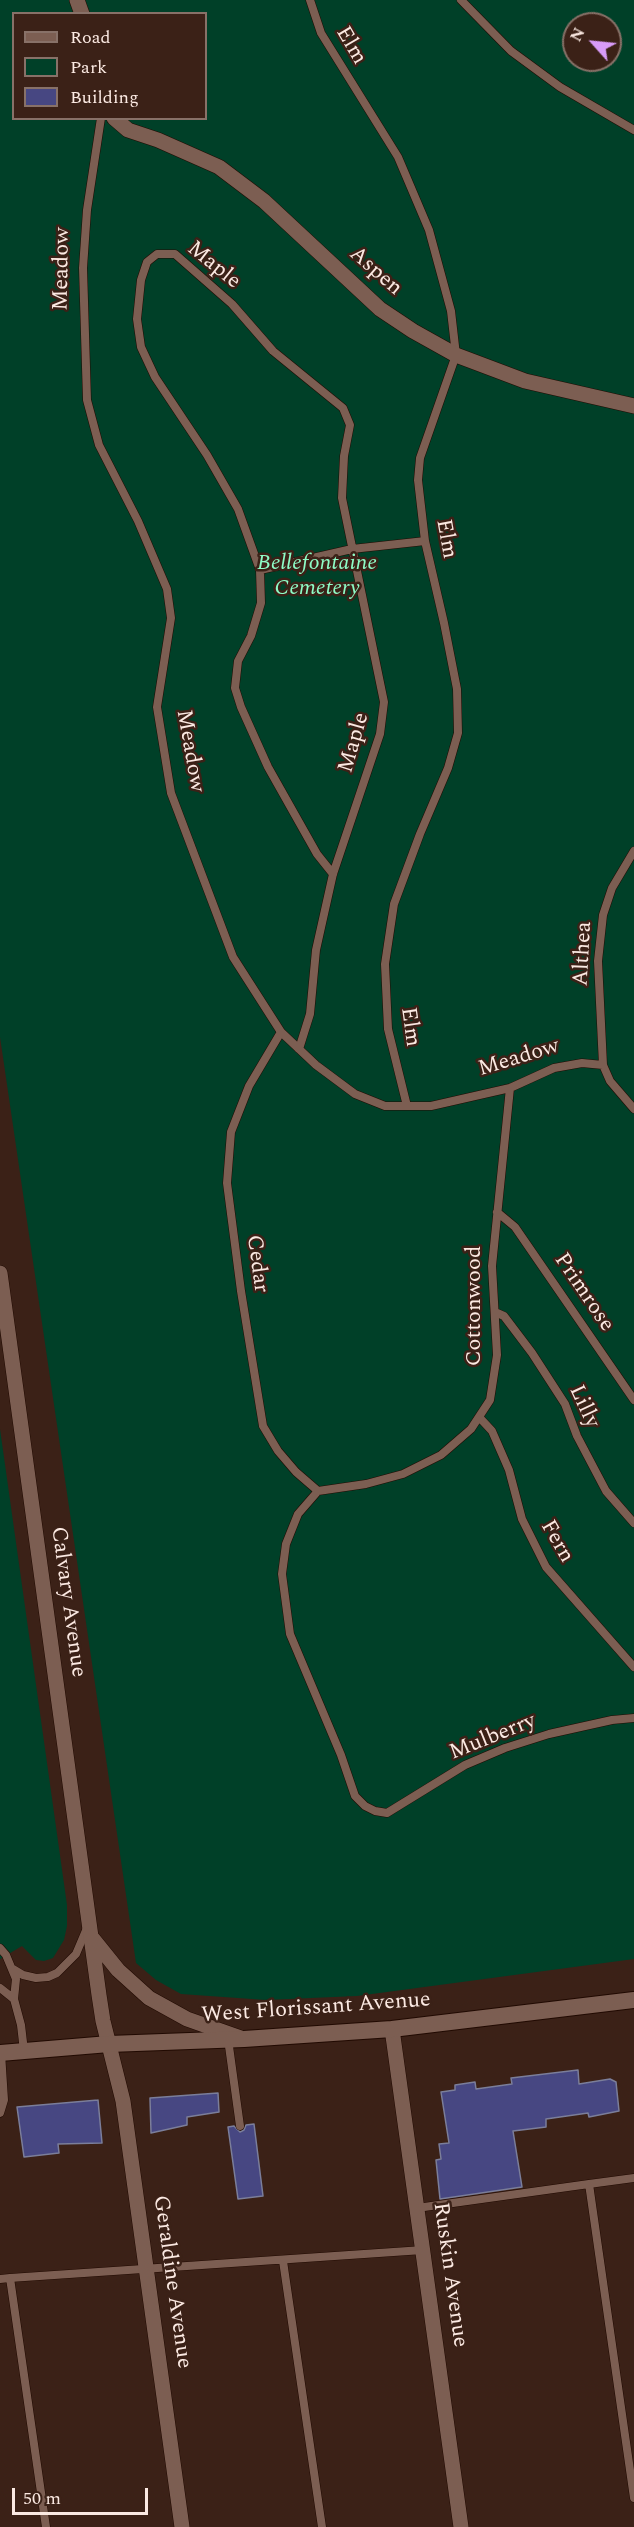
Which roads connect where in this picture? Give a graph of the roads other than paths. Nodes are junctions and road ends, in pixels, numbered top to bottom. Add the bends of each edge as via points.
1 (310, 0) edge
2 (461, 0) edge
3 (101, 120) edge
4 (116, 120) edge
5 (634, 130) edge
6 (456, 355) junction
7 (634, 406) edge
8 (425, 541) junction
9 (352, 549) junction
10 (260, 570) junction
11 (633, 857) edge
12 (333, 874) junction
13 (281, 1032) junction
14 (299, 1049) junction
15 (603, 1065) junction
16 (510, 1088) junction
17 (407, 1106) junction
18 (634, 1109) edge
19 (497, 1212) junction
20 (0, 1273) edge
21 (495, 1312) junction
22 (634, 1400) edge
23 (479, 1418) junction
24 (318, 1491) junction
25 (634, 1523) edge
26 (634, 1667) edge
27 (634, 1718) edge
28 (89, 1921) junction
29 (91, 1936) junction
30 (0, 1948) edge
31 (13, 1969) junction
32 (0, 1988) edge
33 (15, 1999) junction
34 (634, 2000) edge
35 (392, 2029) junction
36 (236, 2039) junction
37 (109, 2044) junction
38 (24, 2051) junction
39 (1, 2053) edge
40 (0, 2113) edge
41 (240, 2126) dead end
42 (634, 2178) edge
43 (589, 2184) junction
44 (417, 2208) junction
45 (423, 2250) junction
46 (283, 2261) junction
47 (146, 2268) junction
48 (10, 2278) junction
49 (0, 2279) edge
50 (634, 2498) edge
51 (46, 2527) edge
52 (182, 2527) edge
53 (322, 2527) edge
54 (461, 2527) edge

1 - 6 lane, Elm via 321,33 398,158 429,230 451,311
2 - 5 lane via 511,51 560,87
3 - 13 lane, Meadow via 83,268 87,400 99,445 138,521 166,589 171,618 157,707 171,794 233,957
4 - 6 street, Aspen via 128,130 219,167 264,201 380,309
6 - 7 street, Aspen via 525,381
6 - 8 lane, Elm via 420,458 418,480
8 - 9 lane
8 - 17 lane, Elm via 457,689 458,734 394,904 385,964 388,1029
9 - 10 lane
9 - 10 lane, Maple via 342,498 350,425 343,408 273,351 232,304 175,254 157,254 147,262 141,280 137,319 141,347 154,377 238,509
9 - 12 lane, Maple via 384,702 380,734
10 - 12 lane, Maple via 261,603 238,661 235,688 268,767 316,854
11 - 15 lane, Althea via 612,888 603,915 598,961
12 - 14 lane, Maple via 316,950 310,1014
13 - 14 lane, Meadow
13 - 24 lane, Cedar via 249,1086 231,1132 227,1183 263,1426 278,1451
14 - 17 lane, Meadow via 355,1094 385,1106
15 - 16 lane, Meadow via 582,1063 554,1068
15 - 18 lane via 610,1081
16 - 17 lane, Meadow via 431,1106
16 - 19 lane, Cottonwood
19 - 21 lane, Cottonwood via 492,1266
19 - 22 lane, Primrose via 515,1227
20 - 28 street, Calvary Avenue
21 - 23 lane, Cottonwood via 494,1378 490,1400
21 - 25 lane, Lilly via 504,1316 532,1353 565,1404 606,1491
23 - 24 lane, Cottonwood via 441,1455 403,1474
23 - 26 lane, Fern via 492,1431 509,1470 522,1519 546,1567
24 - 27 lane, Mulberry via 298,1515 286,1544 282,1574 287,1616 290,1634 355,1796 365,1806 387,1813 465,1765 505,1748 549,1734
28 - 29 street, Calvary Avenue
28 - 31 lane via 76,1954 57,1973 36,1978
29 - 36 street via 118,1970 149,1998
29 - 37 street, Calvary Avenue
30 - 31 lane
31 - 33 lane
32 - 33 lane
33 - 38 lane
34 - 35 main road, West Florissant Avenue
35 - 36 main road, West Florissant Avenue
35 - 44 street, Ruskin Avenue
36 - 37 main road, West Florissant Avenue
36 - 41 lane
37 - 38 main road, West Florissant Avenue
37 - 47 street, Geraldine Avenue via 123,2101
38 - 39 main road, West Florissant Avenue
39 - 40 lane via 4,2100
42 - 43 lane
43 - 44 lane
43 - 50 lane
44 - 45 street, Ruskin Avenue
45 - 46 lane
45 - 54 street, Ruskin Avenue
46 - 47 lane
46 - 53 lane
47 - 48 lane
47 - 52 street, Geraldine Avenue
48 - 49 lane
48 - 51 lane

